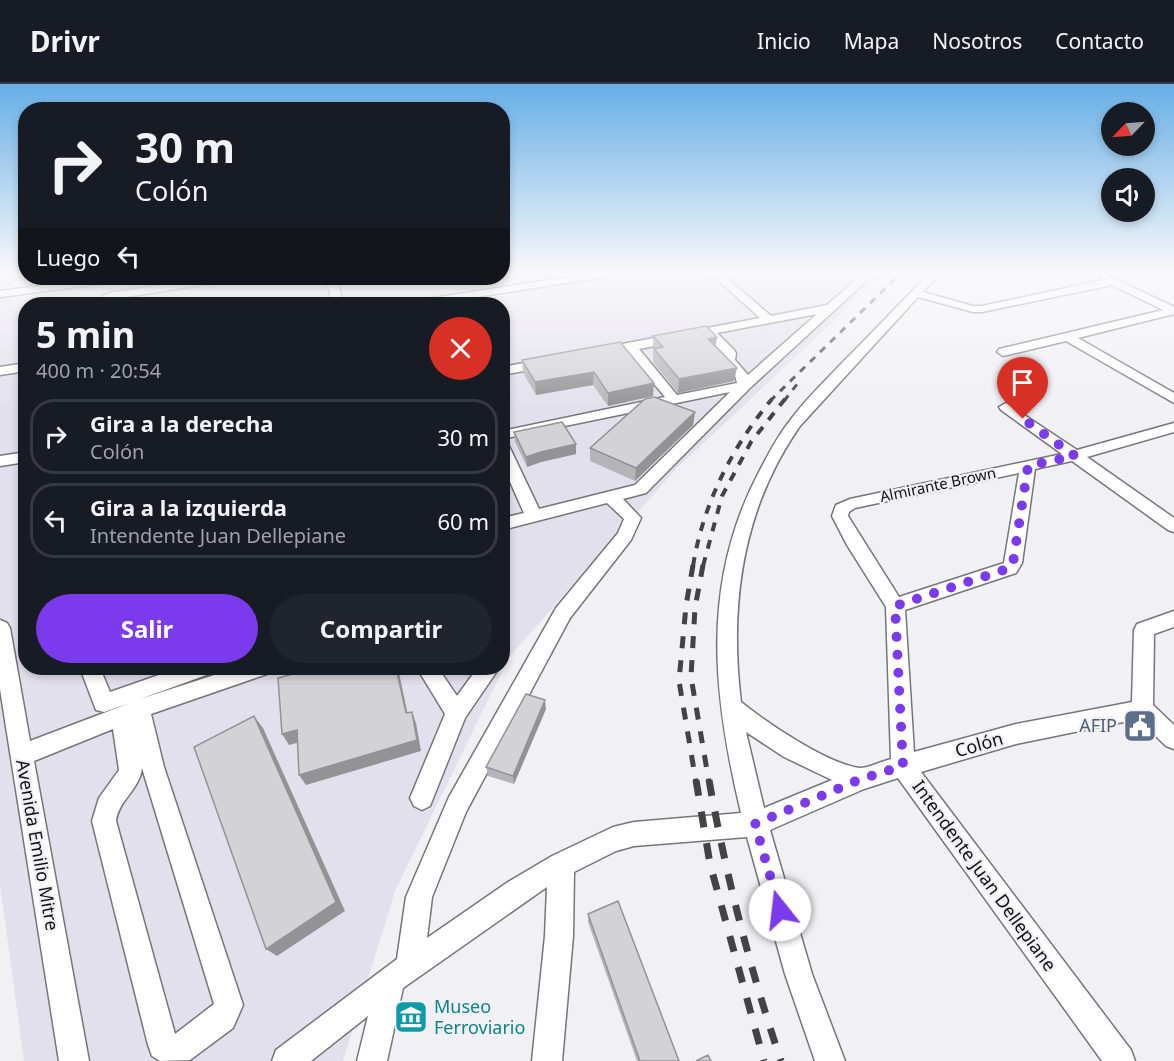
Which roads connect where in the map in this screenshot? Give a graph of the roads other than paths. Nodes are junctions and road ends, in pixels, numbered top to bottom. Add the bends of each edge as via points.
1 (776, 319) edge
2 (819, 319) edge
3 (892, 319) edge
4 (1142, 319) edge
5 (769, 320) joint
6 (708, 331) junction
7 (1067, 336) junction
8 (630, 346) junction
9 (1003, 352) dead end
10 (584, 355) edge
11 (561, 360) edge
12 (18, 368) edge
13 (510, 370) edge
14 (0, 371) edge
15 (745, 385) junction
16 (1174, 399) edge
17 (674, 400) junction
18 (1006, 407) dead end
19 (1174, 428) edge
20 (510, 433) edge
21 (1075, 456) junction
22 (18, 458) edge
23 (0, 461) edge
24 (510, 464) edge
25 (1028, 466) junction
26 (610, 496) junction
27 (534, 516) junction
28 (510, 522) edge
29 (1174, 526) edge
30 (895, 606) junction
31 (1174, 619) edge
32 (0, 628) edge
33 (93, 675) edge
34 (182, 675) edge
35 (239, 675) edge
36 (432, 675) edge
37 (483, 675) edge
38 (730, 706) junction
39 (1142, 709) junction
40 (131, 712) junction
41 (456, 713) junction
42 (1174, 740) edge
43 (22, 755) junction
44 (903, 766) junction
45 (861, 779) junction
46 (422, 798) dead end
47 (755, 824) junction
48 (561, 865) junction
49 (400, 973) junction
50 (74, 1061) edge
51 (287, 1061) edge
52 (372, 1061) edge
53 (547, 1061) edge
54 (830, 1061) edge
55 (1120, 1061) edge

1 - 5 street
2 - 15 street
3 - 38 street via 802,414 759,485 734,551 728,589 724,632
4 - 7 street
5 - 6 street
6 - 8 street
6 - 15 street via 730,353 728,361 741,374
7 - 9 street
7 - 16 street
8 - 10 street
8 - 17 street
11 - 13 street
12 - 14 street
15 - 17 street
15 - 26 street via 639,489
17 - 20 street
18 - 21 street
19 - 21 street, Almirante Brown
21 - 25 street, Almirante Brown
21 - 29 street
22 - 23 street
24 - 27 street
25 - 30 street via 1010,568
25 - 30 street, Almirante Brown via 850,504 842,509 840,516 853,541
26 - 27 street
26 - 49 street via 633,518 625,536 563,613 457,805 419,897
27 - 28 street
30 - 44 street, Intendente Juan Dellepiane
31 - 39 street via 1144,630
32 - 43 street, Avenida Emilio Mitre
33 - 34 street via 104,703
35 - 40 street
36 - 41 street
37 - 41 street
38 - 45 street via 796,753
38 - 47 street via 740,769
39 - 42 street
39 - 44 street, Colón via 1016,734
40 - 40 street via 131,771 104,810 104,821 163,1045 171,1051 223,1018 229,1005 153,767
40 - 43 street
41 - 46 street
43 - 50 street, Avenida Emilio Mitre
44 - 45 street, Colón
44 - 55 street, Intendente Juan Dellepiane
45 - 47 street, Colón
47 - 48 street, Colón via 634,834 613,839
47 - 54 street via 811,1018
48 - 49 street, Colón
48 - 53 street via 559,936
49 - 51 street
49 - 52 street

